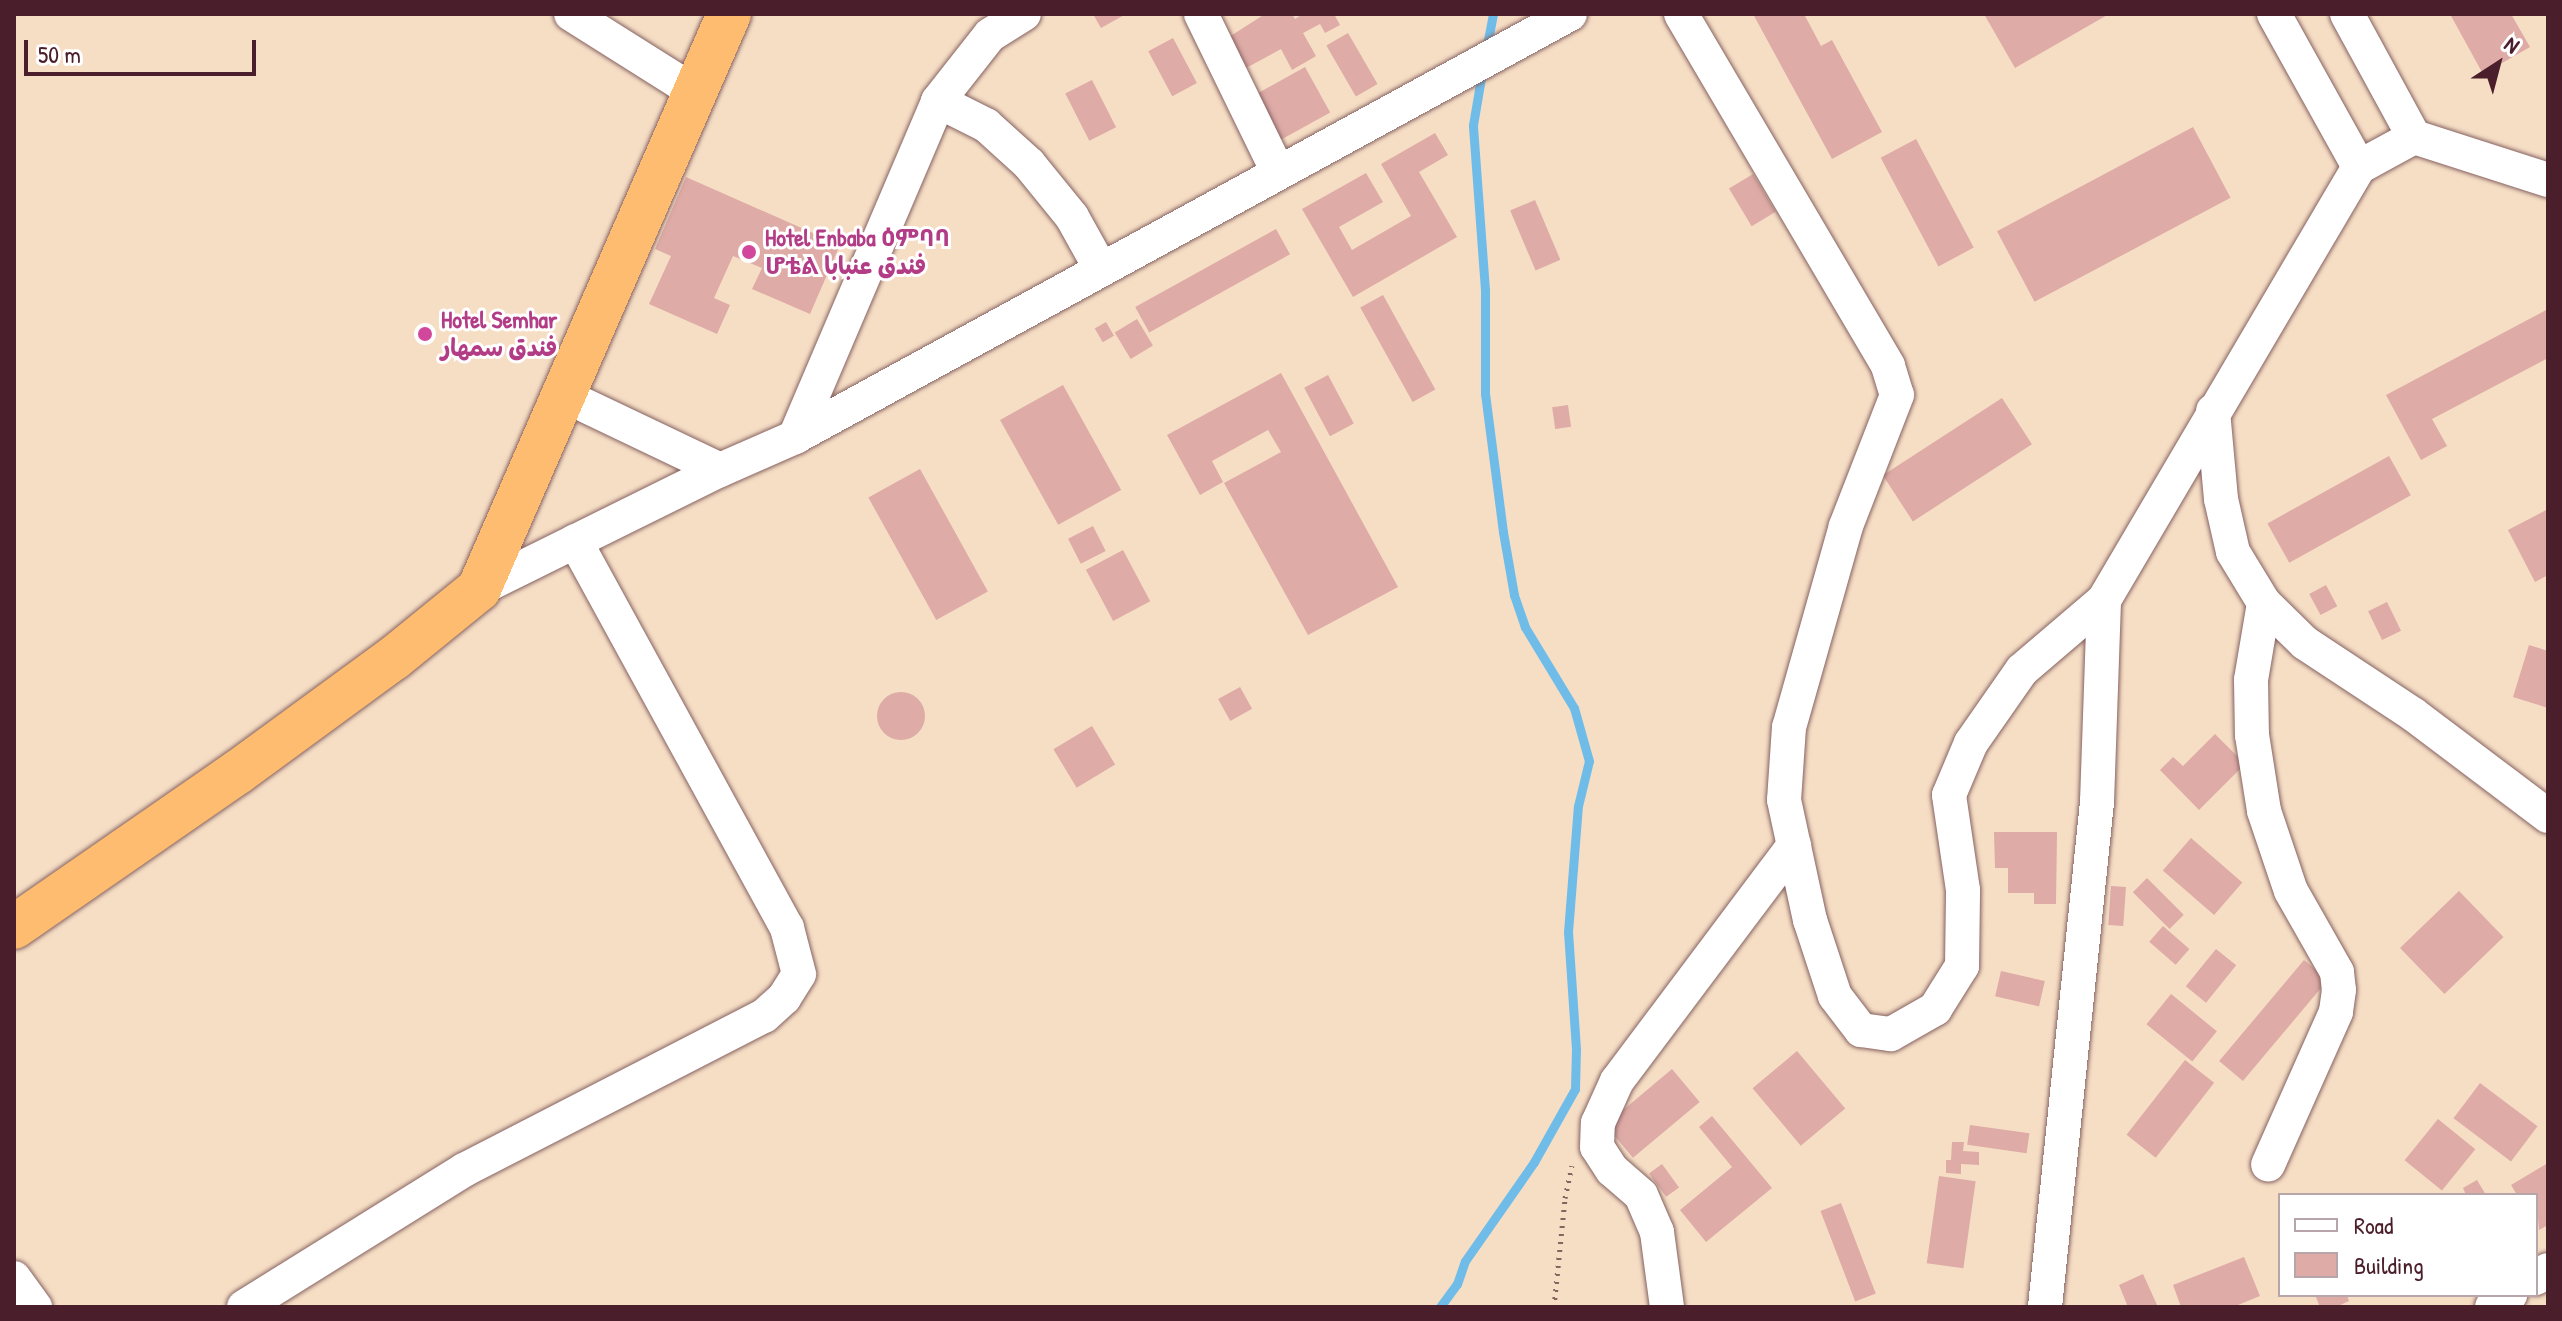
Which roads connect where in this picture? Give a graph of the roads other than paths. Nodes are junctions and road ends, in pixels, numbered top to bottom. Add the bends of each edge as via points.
1 (571, 14) edge
2 (729, 14) edge
3 (1024, 14) edge
4 (1201, 14) edge
5 (1570, 14) edge
6 (1681, 14) edge
7 (2274, 14) edge
8 (2347, 14) edge
9 (695, 92) junction
10 (938, 101) junction
11 (2414, 137) junction
12 (2359, 167) junction
13 (1278, 172) junction
14 (2548, 180) edge
15 (1101, 269) junction
16 (563, 395) junction
17 (2213, 411) junction
18 (795, 437) junction
19 (720, 470) junction
20 (575, 541) junction
21 (479, 589) junction
22 (2104, 600) junction
23 (2264, 603) junction
24 (2548, 816) edge
25 (1794, 845) junction
26 (14, 927) edge
27 (2268, 1165) dead end
28 (244, 1307) edge
29 (1667, 1307) edge
30 (2045, 1307) edge

1 - 9 street
2 - 9 highway
3 - 10 street via 990,35
4 - 13 street
5 - 13 street
6 - 25 street via 1888,366 1897,395 1846,526 1789,727 1784,800
7 - 12 street
8 - 11 street
9 - 16 highway
10 - 15 street via 986,125 1029,164 1072,217
10 - 18 street
11 - 12 street
11 - 14 street
12 - 17 street
13 - 15 street
15 - 18 street
16 - 19 street
16 - 21 highway
17 - 22 street
17 - 23 street via 2221,499 2233,552
18 - 19 street
19 - 20 street
20 - 21 street
20 - 28 street via 787,928 799,974 764,1016 464,1170
21 - 26 highway via 250,763
22 - 25 street via 2022,670 1971,743 1949,795 1963,890 1962,966 1935,1009 1891,1034 1861,1030 1835,996 1810,920
22 - 30 street via 2097,802
23 - 24 street via 2305,643 2414,715
23 - 27 street via 2251,680 2252,735 2264,811 2291,891 2337,972 2339,990 2336,1012
25 - 29 street via 1617,1081 1598,1123 1597,1147 1612,1170 1641,1195 1657,1232

